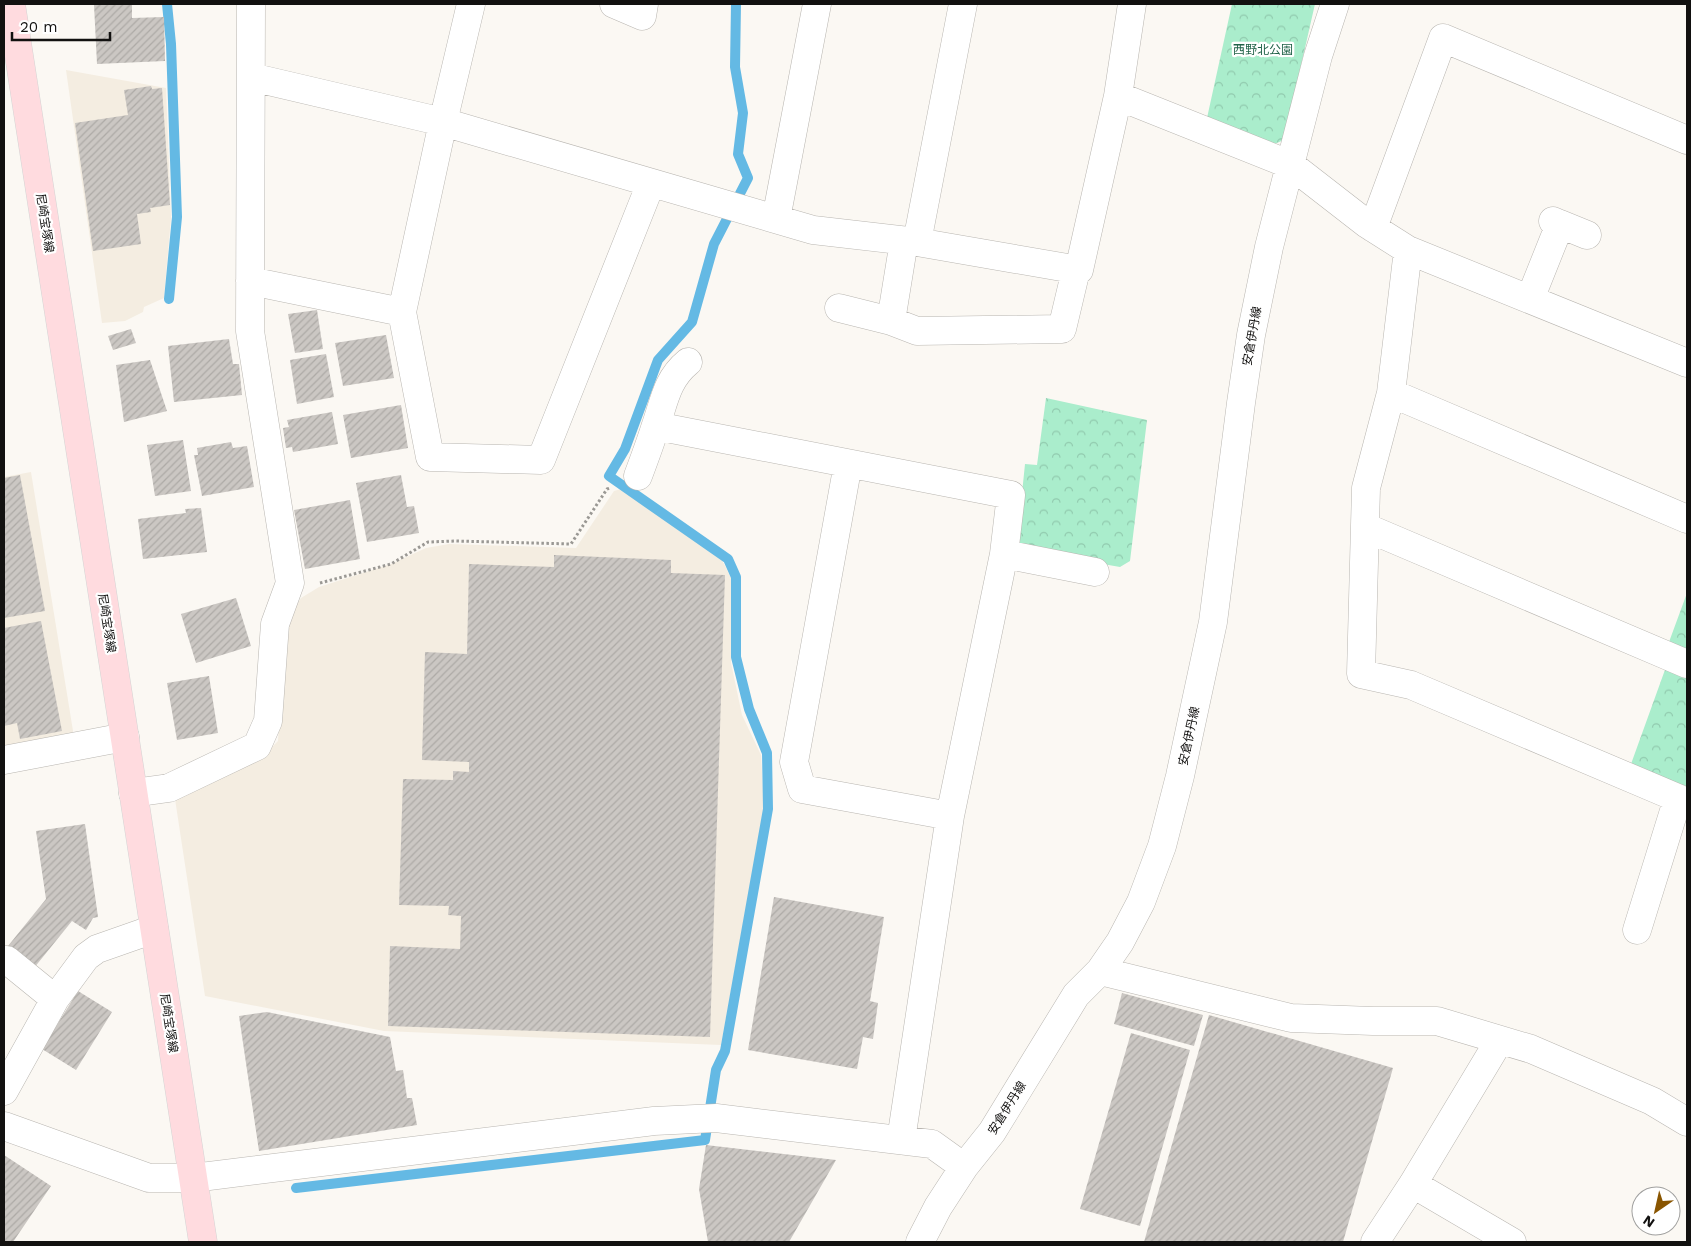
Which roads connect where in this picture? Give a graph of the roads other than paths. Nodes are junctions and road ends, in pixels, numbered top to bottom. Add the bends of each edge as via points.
1 (11, 4) edge
2 (251, 4) edge
3 (471, 4) edge
4 (614, 4) edge
5 (817, 4) edge
6 (963, 4) edge
7 (1132, 4) edge
8 (1334, 4) edge
9 (649, 15) edge
10 (251, 77) junction
11 (1118, 96) junction
12 (443, 122) junction
13 (1687, 140) edge
14 (1291, 165) junction
15 (651, 183) junction
16 (776, 219) junction
17 (1373, 228) junction
18 (1587, 235) dead end
19 (910, 242) junction
20 (1408, 250) junction
21 (1076, 270) junction
22 (250, 281) junction
23 (1530, 299) junction
24 (839, 308) dead end
25 (402, 312) junction
26 (891, 321) junction
27 (688, 362) dead end
28 (1687, 363) edge
29 (1390, 393) junction
30 (656, 426) junction
31 (848, 464) junction
32 (638, 476) road end
33 (1687, 519) edge
34 (1365, 527) junction
35 (1004, 554) junction
36 (1095, 572) dead end
37 (1687, 664) edge
38 (125, 738) junction
39 (4, 760) edge
40 (133, 793) junction
41 (1683, 800) edge
42 (950, 816) junction
43 (154, 929) junction
44 (1637, 930) dead end
45 (4, 960) edge
46 (1100, 971) junction
47 (55, 999) junction
48 (1499, 1041) junction
49 (4, 1091) edge
50 (1687, 1122) edge
51 (4, 1126) edge
52 (901, 1140) junction
53 (964, 1167) junction
54 (193, 1178) junction
55 (1413, 1184) junction
56 (203, 1242) edge
57 (920, 1242) edge
58 (1375, 1242) edge
59 (1512, 1242) edge

1 - 38 main road, 尼崎宝塚線
2 - 10 street
3 - 12 street
4 - 9 street
5 - 16 street
6 - 19 street
7 - 11 street
8 - 14 street, 安倉伊丹線
10 - 12 street
10 - 22 street
11 - 14 street
11 - 21 street via 1079,270
12 - 15 street
12 - 25 street
13 - 17 street via 1443,38
14 - 17 street
14 - 46 street, 安倉伊丹線 via 1269,247 1251,335 1213,622 1180,776 1162,846 1141,902
15 - 16 street
15 - 25 street via 541,460 430,458
16 - 19 street via 814,230
17 - 20 street
18 - 23 street via 1556,223
19 - 21 street
19 - 26 street
20 - 23 street
20 - 29 street
21 - 26 street via 1062,329 917,331
22 - 25 street
22 - 40 street via 250,331 290,583 275,624 268,721 257,746 169,788
23 - 28 street
24 - 26 street
27 - 30 street via 679,370 664,396
29 - 33 street
29 - 34 street via 1366,488
30 - 31 street
30 - 32 street
31 - 35 street via 1011,495
31 - 42 street via 794,762 802,789
34 - 37 street
34 - 41 street via 1361,674 1411,685
35 - 36 street
35 - 42 street
38 - 39 street
38 - 40 main road, 尼崎宝塚線
40 - 43 main road, 尼崎宝塚線
41 - 44 street
42 - 52 street
43 - 47 street via 97,949 86,957
43 - 54 main road, 尼崎宝塚線
45 - 47 street
46 - 48 street via 1291,1018 1437,1021
46 - 53 street, 安倉伊丹線 via 1076,994 992,1132
47 - 49 street
48 - 50 street via 1531,1049 1652,1101
48 - 55 street
51 - 54 street via 149,1178
52 - 53 street via 932,1144
52 - 54 street via 716,1118 654,1121
53 - 57 street, 安倉伊丹線
54 - 56 main road, 尼崎宝塚線
55 - 58 street
55 - 59 street

